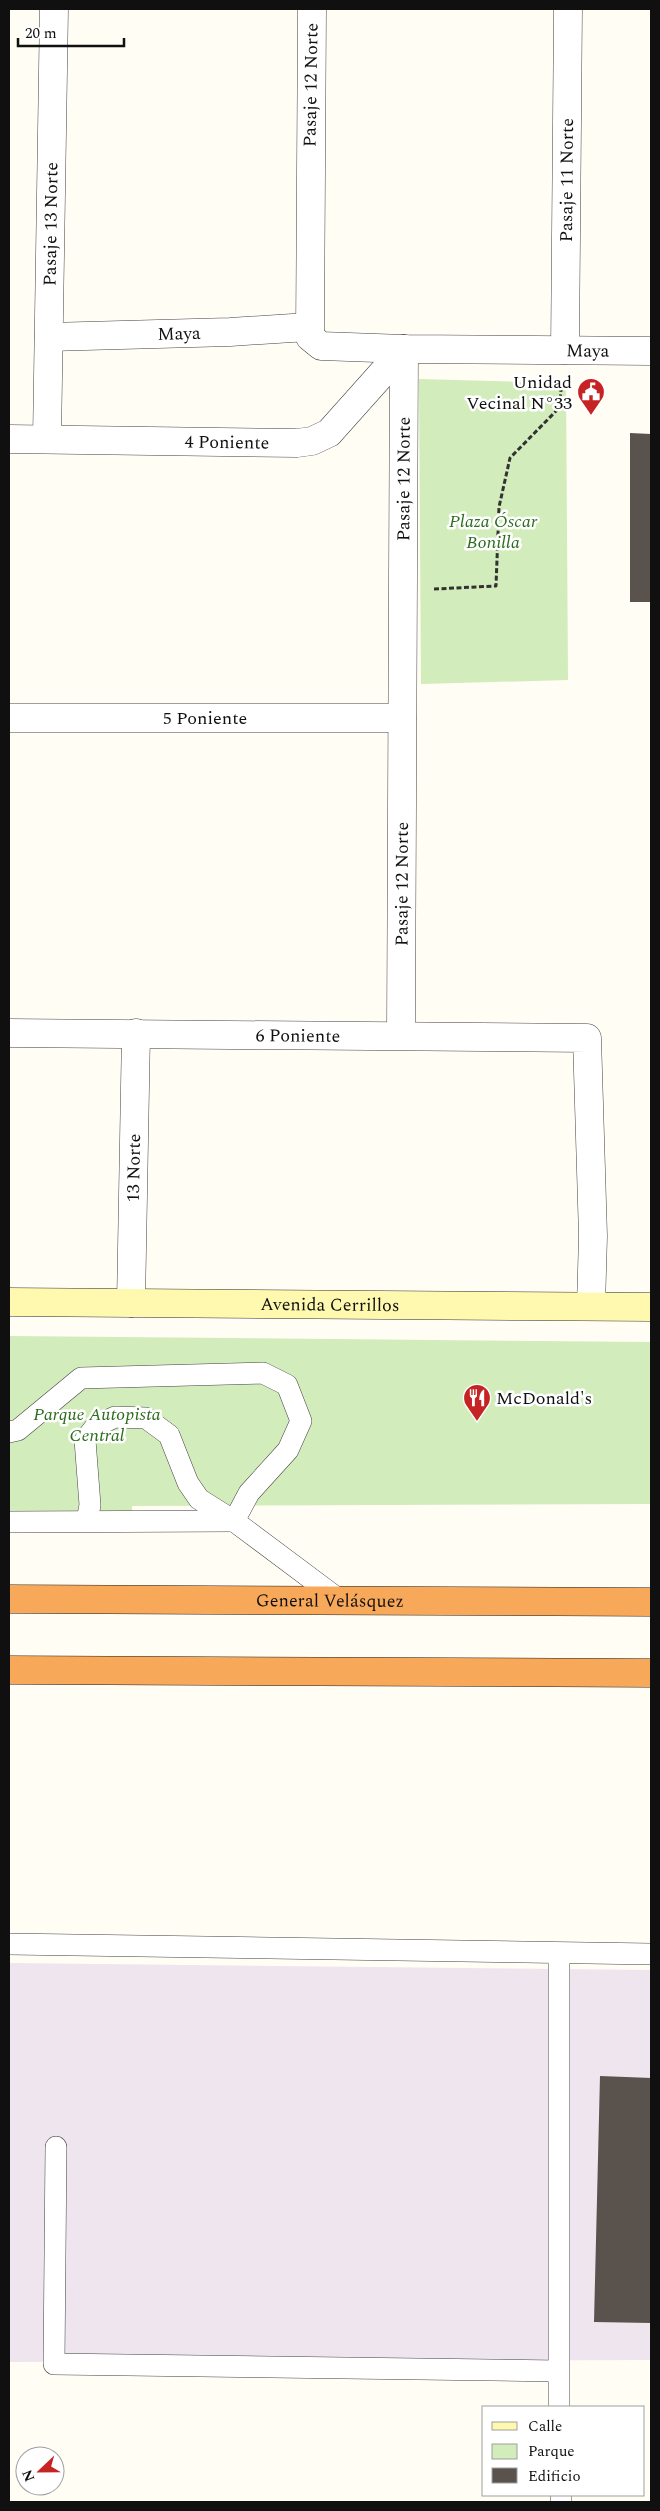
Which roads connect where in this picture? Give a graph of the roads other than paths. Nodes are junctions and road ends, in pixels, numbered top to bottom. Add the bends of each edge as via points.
1 (54, 9) edge
2 (312, 9) edge
3 (568, 9) edge
4 (308, 327) junction
5 (49, 337) junction
6 (404, 349) junction
7 (565, 350) junction
8 (651, 351) edge
9 (9, 439) edge
10 (47, 439) junction
11 (9, 718) edge
12 (402, 718) junction
13 (9, 1033) edge
14 (136, 1033) junction
15 (401, 1034) junction
16 (9, 1302) edge
17 (131, 1303) junction
18 (591, 1306) junction
19 (651, 1307) edge
20 (9, 1432) edge
21 (87, 1521) junction
22 (234, 1521) junction
23 (9, 1522) edge
24 (9, 1599) edge
25 (341, 1601) junction
26 (651, 1602) edge
27 (9, 1670) edge
28 (651, 1673) edge
29 (9, 1944) edge
30 (559, 1954) junction
31 (651, 1954) edge
32 (56, 2147) dead end
33 (558, 2371) junction
34 (559, 2406) edge

1 - 5 street, Pasaje 13 Norte
2 - 4 street, Pasaje 12 Norte
3 - 7 street, Pasaje 11 Norte
4 - 5 street, Maya
4 - 6 street via 310,337 321,346
5 - 10 street, Pasaje 13 Norte
6 - 7 street, Maya
6 - 10 street, 4 Poniente via 328,433 312,441
6 - 12 street, Pasaje 12 Norte
7 - 8 street, Maya
9 - 10 street, 4 Poniente
11 - 12 street, 5 Poniente
12 - 15 street, Pasaje 12 Norte
13 - 14 street, 6 Poniente
14 - 15 street, 6 Poniente
14 - 17 street, 13 Norte
15 - 18 street, 6 Poniente via 588,1038 593,1236
16 - 17 main road, Avenida Cerrillos
17 - 18 main road, Avenida Cerrillos
18 - 19 main road, Avenida Cerrillos
20 - 22 lane via 18,1430 82,1378 264,1373 287,1385 301,1420 288,1450 249,1493
21 - 22 lane
21 - 22 lane via 90,1505 85,1440 96,1426 115,1417 146,1418 169,1435 188,1483 200,1499
21 - 23 lane
22 - 25 lane
24 - 25 highway, General Velásquez
25 - 26 highway, General Velásquez
27 - 28 highway
29 - 30 lane
30 - 31 lane
30 - 33 lane
32 - 33 lane via 54,2364
33 - 34 lane

